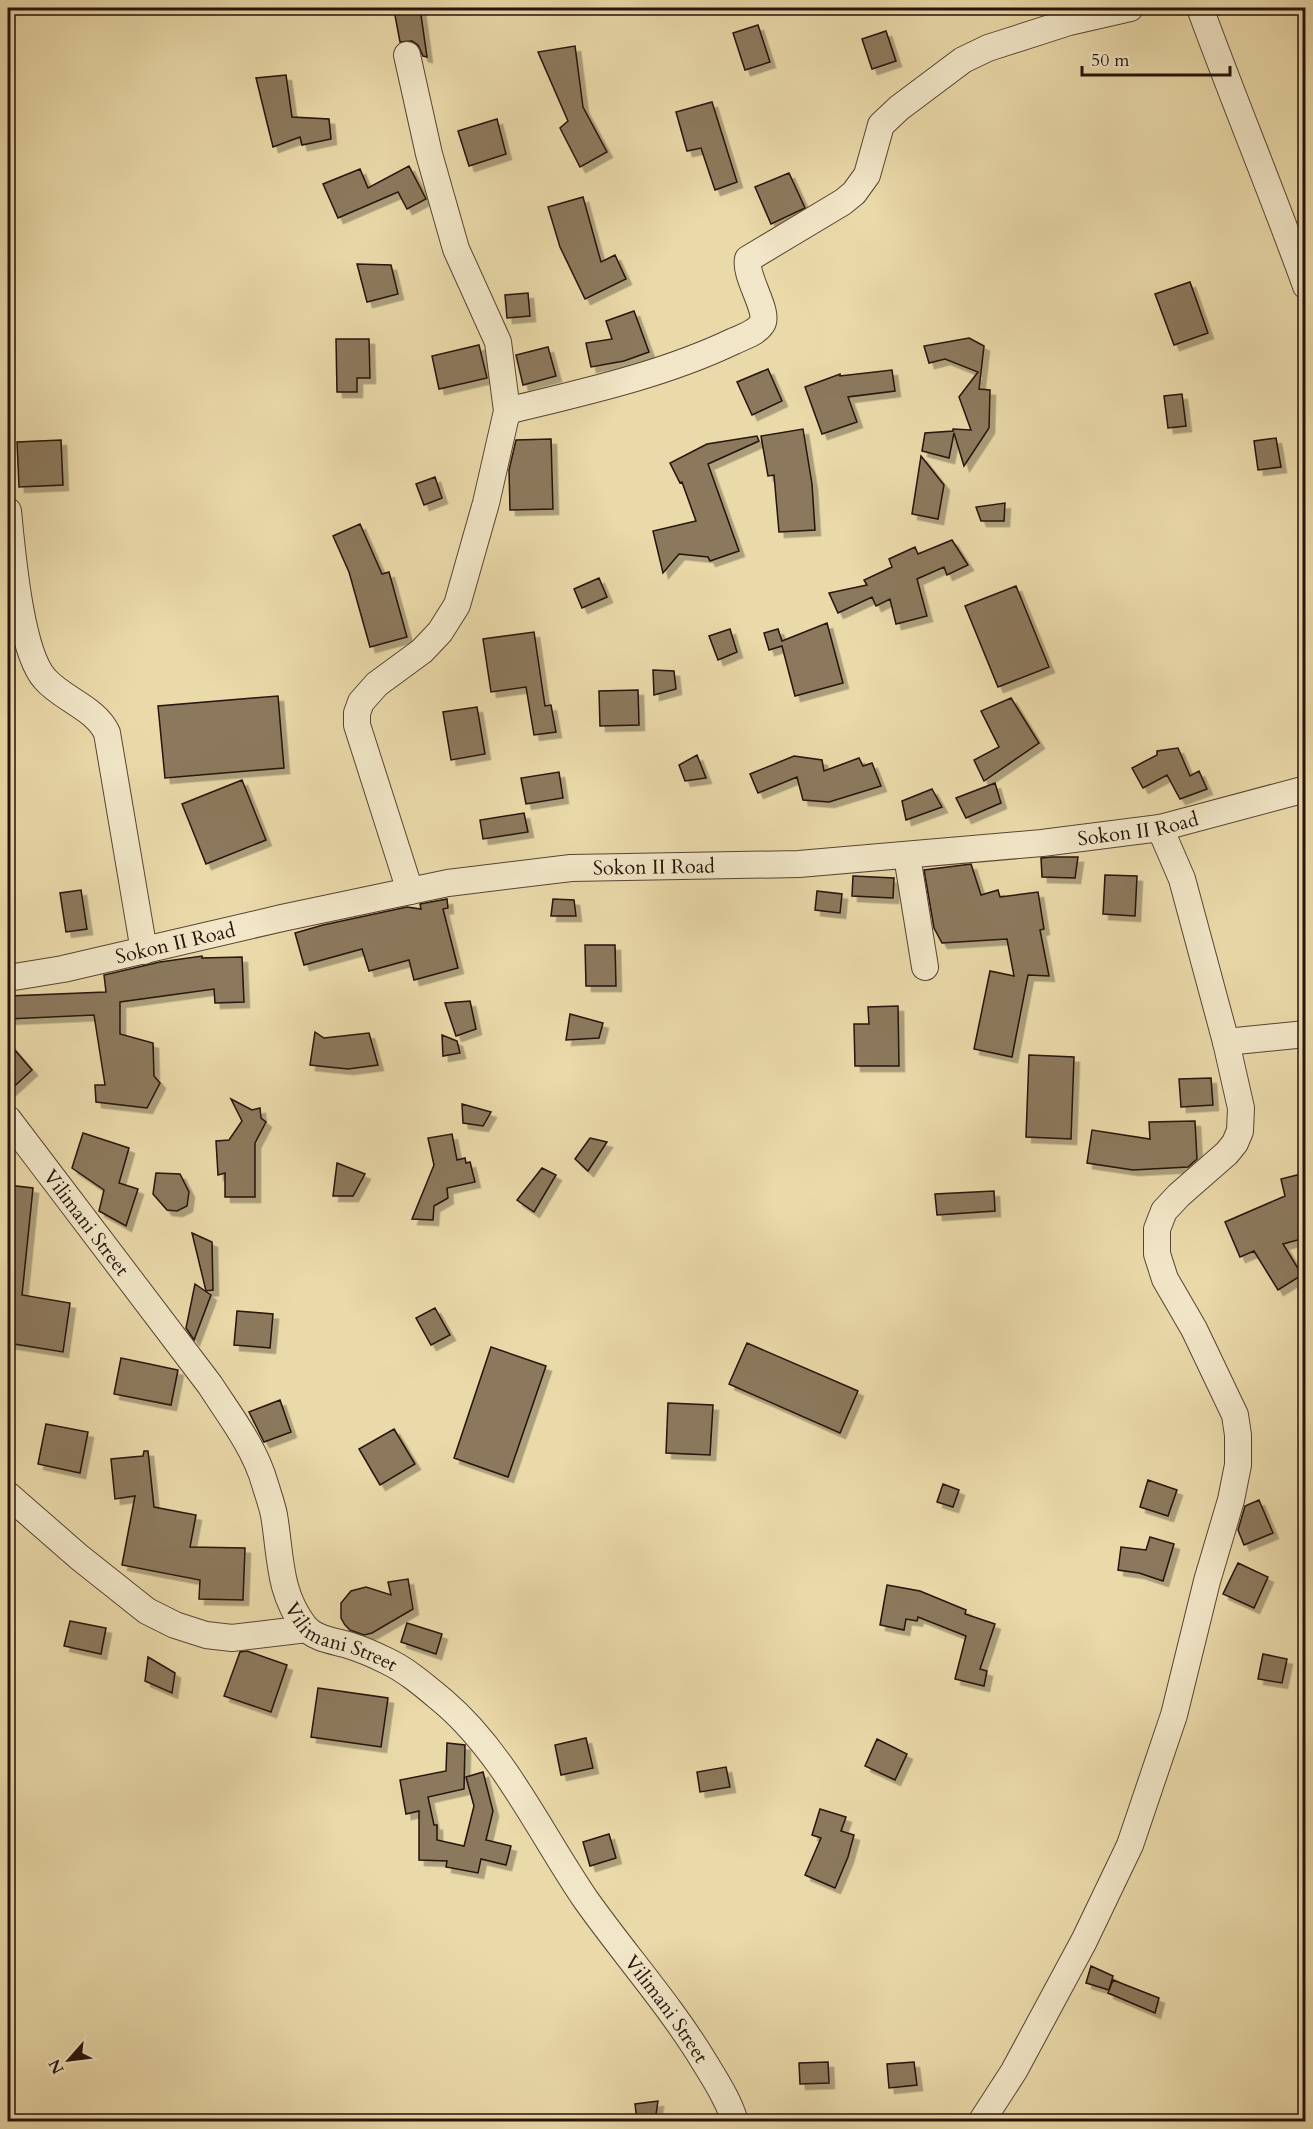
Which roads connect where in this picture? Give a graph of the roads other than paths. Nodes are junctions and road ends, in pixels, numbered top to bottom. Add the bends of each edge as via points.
1 (1130, 8) edge
2 (1200, 8) edge
3 (407, 55) dead end
4 (1305, 286) edge
5 (507, 411) junction
6 (8, 511) edge
7 (1305, 789) edge
8 (1160, 828) junction
9 (907, 856) junction
10 (410, 891) junction
11 (144, 951) junction
12 (925, 967) dead end
13 (8, 978) edge
14 (1305, 1034) edge
15 (1226, 1042) junction
16 (8, 1119) edge
17 (8, 1494) edge
18 (307, 1629) junction
19 (735, 2121) edge
20 (981, 2121) edge

1 - 5 street via 1069,22 988,48 963,60 899,108 881,125 867,176 854,193 748,259 747,269 764,317 753,332 718,349 619,383
2 - 4 street
3 - 5 street via 456,249 498,342
5 - 10 street via 457,605 440,632 422,651 377,684 357,713 357,725
6 - 11 street via 24,626 36,664 53,688 104,726
7 - 8 street, Sokon II Road
8 - 9 street, Sokon II Road
8 - 15 street via 1182,879
9 - 10 street, Sokon II Road via 799,864 571,868
9 - 12 street
10 - 11 street, Sokon II Road
11 - 13 street, Sokon II Road
14 - 15 street
15 - 20 street via 1240,1108 1240,1131 1227,1154 1164,1210 1157,1229 1157,1254 1165,1279 1235,1415 1238,1465 1231,1500 1174,1715 1130,1845 1014,2071
16 - 18 street, Vilimani Street via 210,1385 251,1450 265,1480 274,1515 281,1575 293,1607
17 - 18 street via 147,1611 175,1625 232,1638
18 - 19 street, Vilimani Street via 388,1661 419,1681 450,1707 484,1745 535,1816 581,1893 676,2017 716,2081

